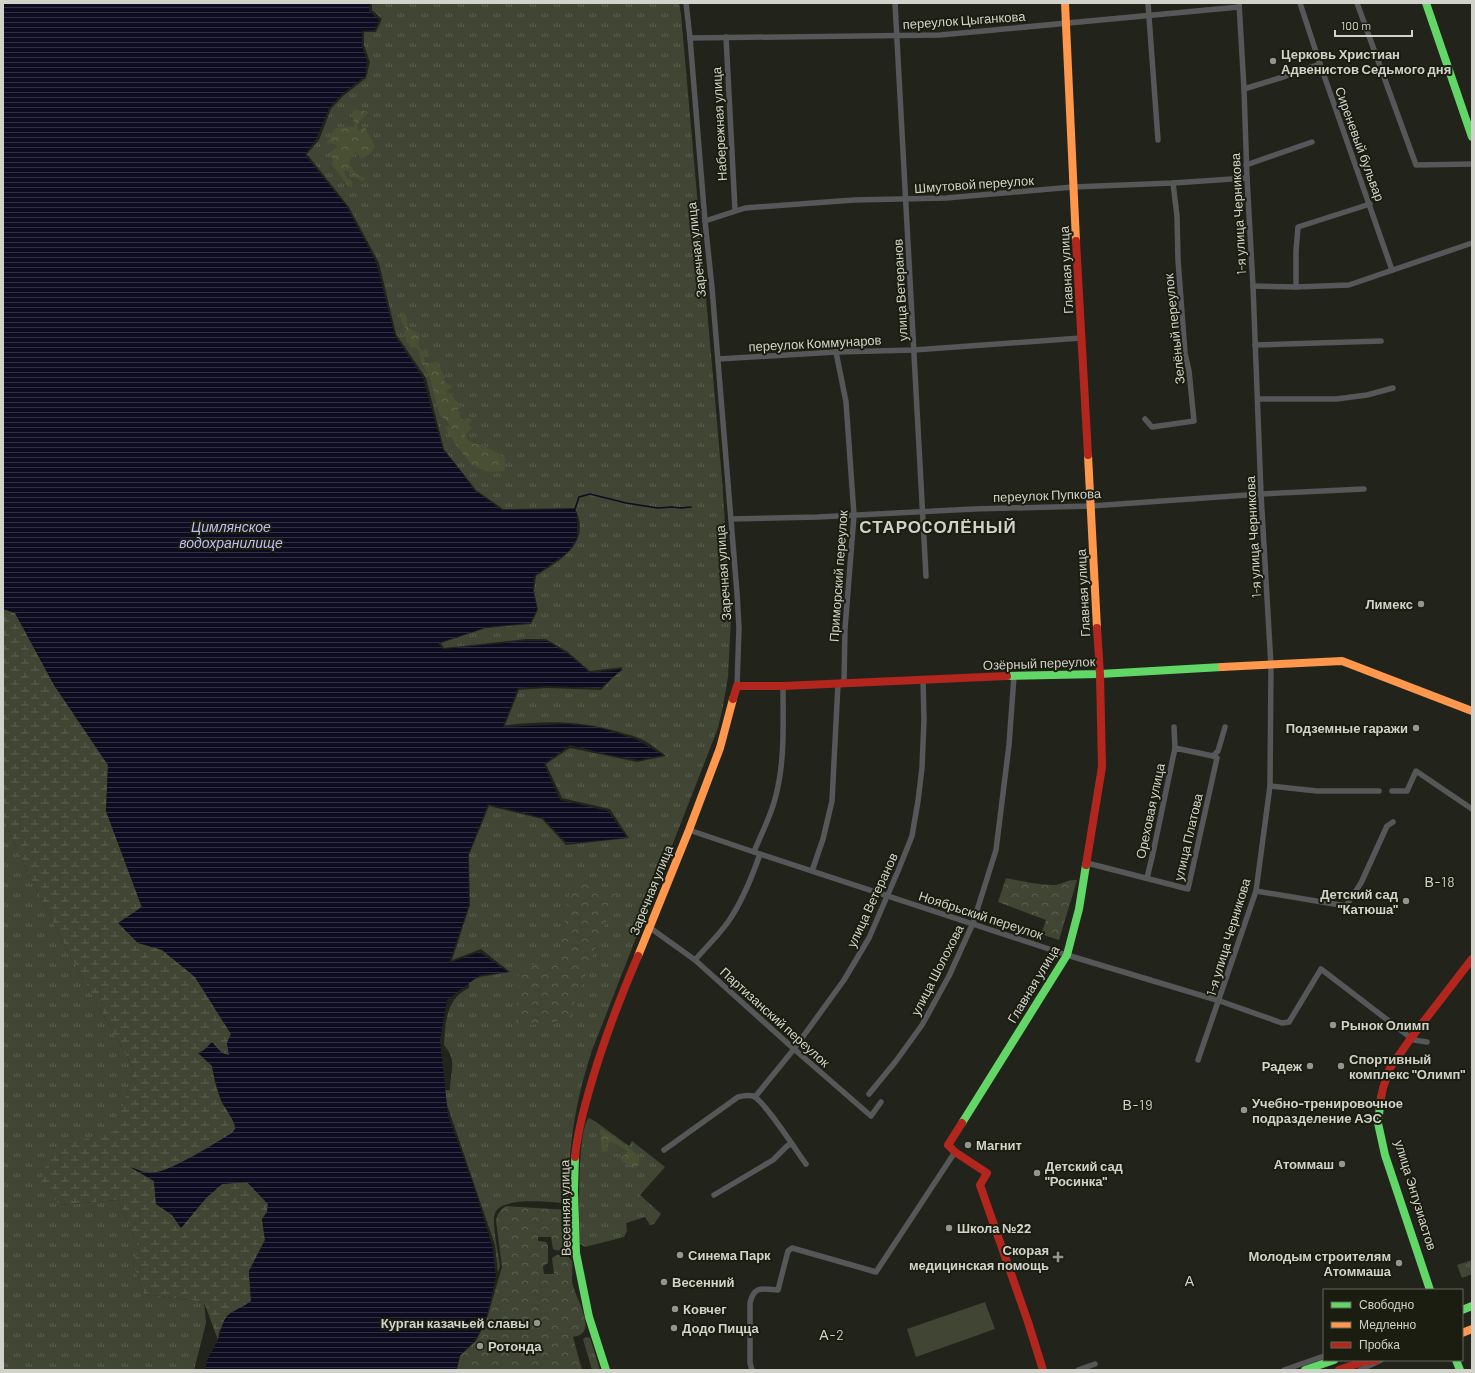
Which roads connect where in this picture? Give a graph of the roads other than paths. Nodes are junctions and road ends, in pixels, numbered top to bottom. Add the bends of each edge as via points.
1 (686, 3) edge
2 (895, 3) edge
3 (1065, 3) edge
4 (1148, 3) edge
5 (1300, 3) edge
6 (1357, 3) edge
7 (1426, 3) edge
8 (1239, 5) edge
9 (1149, 16) junction
10 (1066, 23) junction
11 (896, 36) junction
12 (726, 37) junction
13 (690, 38) junction
14 (1320, 64) junction
15 (1244, 89) junction
16 (1472, 137) edge
17 (1158, 140) dead end
18 (1312, 142) dead end
19 (1472, 164) edge
20 (1246, 165) junction
21 (1247, 178) junction
22 (1173, 183) junction
23 (1073, 187) junction
24 (906, 200) junction
25 (1370, 204) junction
26 (735, 210) junction
27 (705, 221) junction
28 (1472, 243) edge
29 (1392, 270) junction
30 (1253, 286) junction
31 (1296, 287) junction
32 (1081, 338) junction
33 (1381, 341) dead end
34 (1255, 345) junction
35 (914, 350) junction
36 (836, 352) junction
37 (718, 359) junction
38 (1393, 388) dead end
39 (1258, 399) junction
40 (1145, 419) dead end
41 (1364, 489) dead end
42 (1261, 494) junction
43 (1091, 506) junction
44 (922, 512) junction
45 (854, 515) junction
46 (731, 519) junction
47 (926, 576) dead end
48 (1271, 666) junction
49 (1100, 674) junction
50 (1014, 676) junction
51 (923, 680) junction
52 (841, 683) junction
53 (737, 686) junction
54 (783, 686) junction
55 (1472, 710) edge
56 (1174, 727) dead end
57 (1225, 727) dead end
58 (1174, 748) junction
59 (1215, 757) junction
60 (1270, 786) junction
61 (1379, 791) dead end
62 (1392, 791) dead end
63 (1472, 809) edge
64 (1393, 822) dead end
65 (689, 830) junction
66 (754, 852) junction
67 (760, 854) junction
68 (1087, 863) junction
69 (812, 871) junction
70 (1147, 878) junction
71 (1256, 891) junction
72 (888, 896) junction
73 (973, 923) junction
74 (649, 927) junction
75 (1067, 955) junction
76 (1472, 959) edge
77 (694, 960) junction
78 (1472, 966) edge
79 (1220, 1001) junction
80 (1412, 1039) junction
81 (1427, 1042) dead end
82 (794, 1050) junction
83 (1198, 1060) dead end
84 (869, 1094) dead end
85 (755, 1097) junction
86 (881, 1102) dead end
87 (582, 1115) joint
88 (791, 1144) junction
89 (664, 1150) dead end
90 (955, 1152) junction
91 (806, 1164) dead end
92 (714, 1195) dead end
93 (1430, 1289) edge
94 (1434, 1289) edge
95 (1323, 1356) edge
96 (1331, 1361) edge
97 (1369, 1361) edge
98 (1379, 1361) edge
99 (1095, 1364) dead end
100 (606, 1370) edge
101 (752, 1370) edge
102 (1043, 1370) edge
103 (1078, 1370) edge
104 (1284, 1370) edge
105 (1305, 1370) edge
106 (1339, 1370) edge
107 (1360, 1370) edge

1 - 13 street, Заречная улица
2 - 11 street, улица Ветеранов
3 - 10 street, Главная улица
4 - 9 street
5 - 14 street, Сиреневый бульвар
6 - 19 street via 1416,165
7 - 16 street
8 - 9 street, переулок Цыганкова
8 - 15 street, 1-я улица Черникова
9 - 10 street, переулок Цыганкова
9 - 17 street
10 - 11 street, переулок Цыганкова via 940,35
10 - 23 street, Главная улица
11 - 12 street, переулок Цыганкова
11 - 24 street, улица Ветеранов
12 - 13 street, переулок Цыганкова
12 - 26 street, Набережная улица
13 - 27 street, Заречная улица
14 - 15 street
14 - 25 street, Сиреневый бульвар
15 - 20 street, 1-я улица Черникова
18 - 20 street
20 - 21 street, 1-я улица Черникова
21 - 22 street, Шмутовой переулок
21 - 30 street, 1-я улица Черникова
22 - 23 street, Шмутовой переулок
22 - 40 street, Зелёный переулок via 1185,353 1194,421 1152,427
23 - 24 street, Шмутовой переулок
23 - 32 street, Главная улица
24 - 26 street, Шмутовой переулок via 854,200
24 - 35 street, улица Ветеранов
25 - 29 street, Сиреневый бульвар
25 - 31 street via 1298,227
26 - 27 street, Шмутовой переулок
27 - 37 street, Заречная улица
28 - 29 street
29 - 31 street via 1349,285
30 - 31 street
30 - 34 street, 1-я улица Черникова
32 - 35 street, переулок Коммунаров
32 - 43 street, Главная улица
33 - 34 street
34 - 39 street, 1-я улица Черникова
35 - 36 street, переулок Коммунаров
35 - 44 street, улица Ветеранов
36 - 37 street, переулок Коммунаров
36 - 45 street, Приморский переулок via 846,402
37 - 46 street, Заречная улица
38 - 39 street via 1336,399
39 - 42 street, 1-я улица Черникова
41 - 42 street, переулок Пупкова
42 - 43 street, переулок Пупкова
42 - 48 street, 1-я улица Черникова
43 - 44 street, переулок Пупкова
43 - 49 street, Главная улица
44 - 45 street, переулок Пупкова
44 - 47 street, улица Ветеранов
45 - 46 street, переулок Пупкова
45 - 52 street, Приморский переулок
46 - 53 street, Заречная улица via 739,628
48 - 49 street, Озёрный переулок
48 - 55 street, Озёрный переулок via 1342,661 1370,672 1377,672
48 - 60 street, 1-я улица Черникова
49 - 50 street, Озёрный переулок
49 - 68 street, Главная улица via 1102,767
50 - 51 street, Озёрный переулок
50 - 73 street, улица Шолохова via 1009,746 996,850
51 - 52 street, Озёрный переулок
51 - 72 street, улица Ветеранов via 922,768 918,801 912,836
52 - 54 street, Озёрный переулок
52 - 69 street, Приморский переулок via 832,800
53 - 54 street, Озёрный переулок
53 - 65 street, Заречная улица via 720,748
54 - 66 street via 784,735 781,776 776,797
56 - 58 street, Ореховая улица
57 - 59 street
58 - 59 street, Ореховая улица
58 - 70 street, Ореховая улица
59 - 70 street, улица Платова via 1188,889
60 - 61 street via 1317,791
60 - 71 street, 1-я улица Черникова
62 - 63 street via 1407,792 1416,771
64 - 71 street via 1387,826 1361,883 1346,906
65 - 66 street, Ноябрьский переулок
65 - 74 street, Заречная улица
66 - 67 street, Ноябрьский переулок
67 - 69 street, Ноябрьский переулок
67 - 77 street via 729,921
68 - 70 street, улица Платова
68 - 75 street, Главная улица
69 - 72 street, Ноябрьский переулок
71 - 79 street, 1-я улица Черникова
72 - 73 street, Ноябрьский переулок
72 - 82 street, улица Ветеранов via 869,938 844,980
73 - 75 street, Ноябрьский переулок
73 - 84 street, улица Шолохова via 949,976 922,1025
74 - 77 street, Партизанский переулок
74 - 87 street, Заречная улица via 611,1021
75 - 79 street, Ноябрьский переулок
75 - 90 street, Главная улица via 948,1145
76 - 80 street
77 - 82 street, Партизанский переулок
78 - 80 street, улица Энтузиастов
79 - 80 street, Ноябрьский переулок via 1282,1023 1289,1022 1321,969
79 - 83 street, 1-я улица Черникова
80 - 81 street
80 - 93 street via 1390,1068 1383,1088 1378,1123 1385,1155
80 - 94 street, улица Энтузиастов via 1386,1089 1383,1122 1389,1155
82 - 85 street, улица Ветеранов
82 - 86 street, Партизанский переулок via 871,1116
85 - 88 street via 766,1108
85 - 89 street via 738,1097
87 - 100 street, Весенняя улица via 575,1155 576,1253 589,1317
88 - 91 street
88 - 92 street via 773,1160
90 - 101 street via 876,1272 792,1248 788,1251 778,1290 760,1289 752,1295
90 - 102 street via 987,1173 980,1185
95 - 104 street
96 - 105 street
97 - 106 street
98 - 107 street
99 - 103 street

